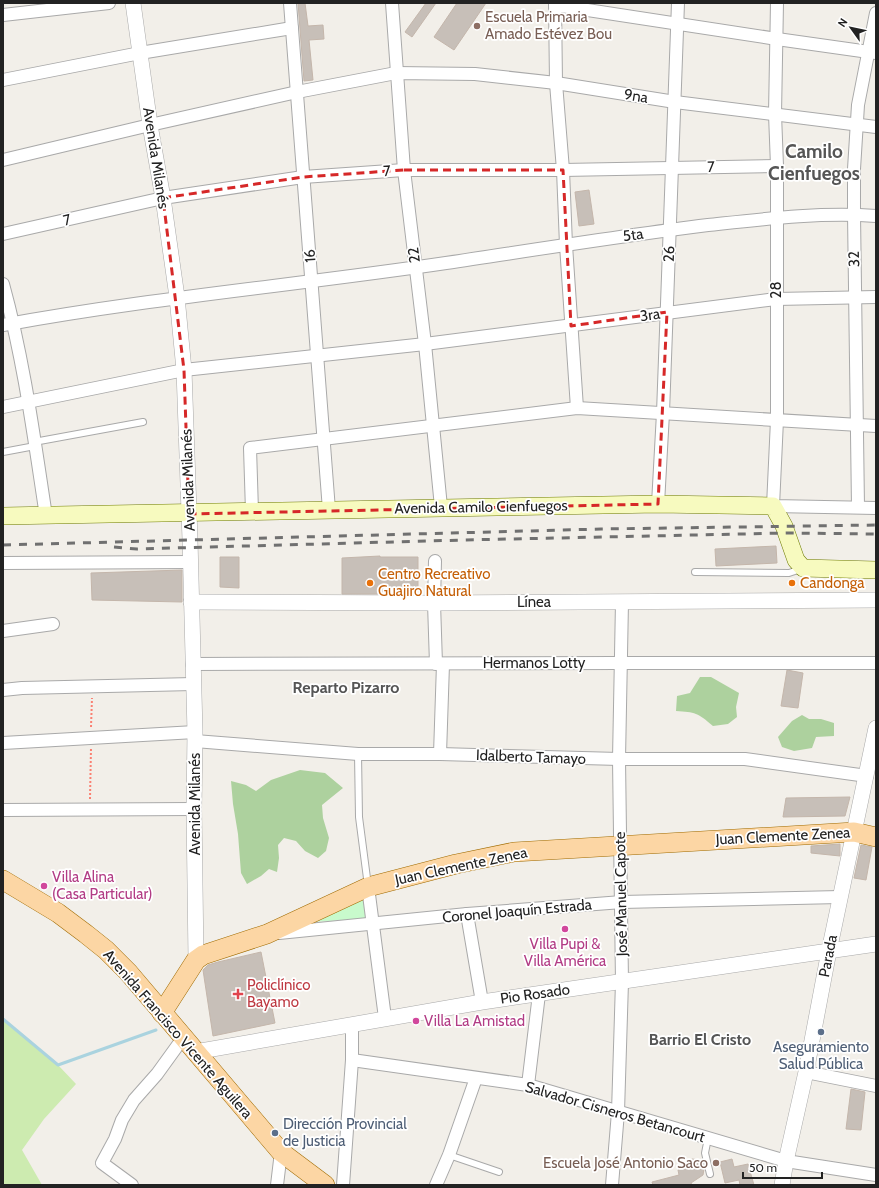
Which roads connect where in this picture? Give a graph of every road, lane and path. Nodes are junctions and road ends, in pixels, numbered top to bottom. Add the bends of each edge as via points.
1 (109, 3) edge
2 (133, 3) edge
3 (290, 3) edge
4 (392, 3) edge
5 (678, 3) edge
6 (777, 3) edge
7 (555, 4) edge
8 (876, 13) edge
9 (3, 15) edge
10 (677, 23) junction
11 (292, 28) junction
12 (777, 40) junction
13 (140, 53) junction
14 (872, 53) edge
15 (396, 73) junction
16 (3, 80) edge
17 (556, 84) junction
18 (297, 92) junction
19 (675, 102) junction
20 (775, 114) junction
21 (857, 124) junction
22 (150, 125) junction
23 (876, 127) edge
24 (3, 160) edge
25 (776, 166) junction
26 (673, 167) junction
27 (404, 170) junction
28 (563, 170) junction
29 (304, 177) junction
30 (163, 198) junction
31 (854, 214) junction
32 (876, 216) edge
33 (777, 218) junction
34 (670, 230) junction
35 (3, 234) edge
36 (566, 245) junction
37 (415, 267) junction
38 (312, 282) junction
39 (3, 284) edge
40 (177, 297) junction
41 (855, 297) junction
42 (876, 297) edge
43 (776, 299) junction
44 (667, 312) junction
45 (9, 324) edge
46 (571, 326) junction
47 (425, 344) junction
48 (317, 356) junction
49 (184, 370) junction
50 (29, 401) junction
51 (3, 407) edge
52 (577, 408) junction
53 (663, 413) junction
54 (777, 420) junction
55 (143, 422) dead end
56 (434, 426) junction
57 (856, 426) junction
58 (876, 426) edge
59 (324, 440) junction
60 (35, 444) junction
61 (3, 452) edge
62 (658, 504) junction
63 (773, 506) junction
64 (441, 508) junction
65 (858, 508) junction
66 (876, 508) edge
67 (329, 510) junction
68 (252, 511) junction
69 (189, 514) junction
70 (3, 516) edge
71 (46, 516) junction
72 (435, 560) dead end
73 (191, 562) junction
74 (3, 563) edge
75 (803, 568) junction
76 (876, 570) edge
77 (695, 572) dead end
78 (876, 600) edge
79 (191, 602) junction
80 (622, 602) junction
81 (434, 603) junction
82 (53, 624) dead end
83 (3, 631) edge
84 (620, 662) junction
85 (876, 663) edge
86 (192, 664) junction
87 (439, 664) junction
88 (193, 684) junction
89 (3, 690) edge
90 (195, 737) junction
91 (875, 738) edge
92 (3, 743) edge
93 (358, 754) junction
94 (440, 754) junction
95 (619, 759) junction
96 (867, 776) junction
97 (194, 809) junction
98 (3, 810) edge
99 (854, 832) junction
100 (876, 837) edge
101 (620, 845) junction
102 (3, 880) edge
103 (368, 887) junction
104 (840, 897) junction
105 (622, 902) junction
106 (467, 914) junction
107 (373, 923) junction
108 (267, 934) junction
109 (876, 944) edge
110 (828, 951) junction
111 (196, 960) junction
112 (622, 982) junction
113 (539, 994) junction
114 (482, 1002) junction
115 (162, 1013) junction
116 (385, 1018) junction
117 (352, 1025) junction
118 (189, 1045) junction
119 (352, 1060) junction
120 (806, 1072) junction
121 (476, 1078) junction
122 (528, 1085) junction
123 (876, 1086) edge
124 (618, 1112) junction
125 (708, 1138) junction
126 (281, 1152) junction
127 (450, 1155) junction
128 (786, 1161) junction
129 (499, 1172) dead end
130 (710, 1174) dead end
131 (876, 1175) edge
132 (132, 1185) edge
133 (277, 1185) edge
134 (326, 1185) edge
135 (343, 1185) edge
136 (436, 1185) edge
137 (612, 1185) edge
138 (782, 1185) edge

1 - 9 street
2 - 13 street, Avenida Milanés
3 - 11 street, 16
4 - 15 street, 22
5 - 10 street, 26
6 - 12 street, 28
7 - 10 street
7 - 17 street
8 - 14 street, 32
10 - 12 street
10 - 19 street, 26
11 - 13 street
11 - 18 street, 16
12 - 14 street
12 - 20 street, 28
13 - 16 street
13 - 22 street, Avenida Milanés
14 - 21 street, 32 via 858,105
15 - 17 street, 9na via 476,74
15 - 18 street, 9na
15 - 27 street, 22
17 - 19 street, 9na
17 - 28 street
18 - 22 street, 9na
18 - 29 street, 16
19 - 20 street, 9na
19 - 26 street, 26
20 - 21 street, 9na
20 - 25 street, 28
21 - 23 street, 9na
21 - 31 street, 32
22 - 24 street, 9na
22 - 30 street, Avenida Milanés
25 - 26 street, 7
25 - 33 street, 28
26 - 28 street, 7
26 - 34 street, 26
27 - 28 street, 7
27 - 29 street, 7
27 - 37 street, 22
28 - 36 street
29 - 30 street, 7
29 - 38 street, 16
30 - 35 street, 7
30 - 40 street, Avenida Milanés
31 - 32 street, 5ta
31 - 33 street, 5ta
31 - 41 street, 32
33 - 34 street, 5ta
33 - 43 street, 28
34 - 36 street, 5ta
34 - 44 street, 26
36 - 37 street, 5ta
36 - 46 street
37 - 38 street, 5ta
37 - 47 street, 22
38 - 40 street, 5ta
38 - 48 street, 16
39 - 45 street
40 - 45 street, 5ta
40 - 49 street, Avenida Milanés
41 - 42 street, 3ra
41 - 43 street, 3ra
41 - 57 street, 32
43 - 44 street, 3ra
43 - 54 street, 28
44 - 46 street, 3ra
44 - 53 street, 26
45 - 50 street
46 - 47 street, 3ra
46 - 52 street
47 - 48 street, 3ra
47 - 56 street, 22
48 - 49 street, 3ra
48 - 59 street, 16
49 - 50 street, 3ra
49 - 69 street, Avenida Milanés
50 - 51 street, 3ra
50 - 60 street
52 - 53 street
52 - 56 street
53 - 54 street
53 - 62 street, 26
54 - 57 street
54 - 63 street, 28
55 - 60 lane
56 - 59 street
56 - 64 street, 22
57 - 58 street
57 - 65 street, 32
59 - 67 street, 16
59 - 68 street via 250,448
60 - 61 lane
60 - 71 street
62 - 63 main road, Avenida Camilo Cienfuegos
62 - 64 main road, Avenida Camilo Cienfuegos
63 - 65 street
63 - 75 main road via 784,526 796,560
64 - 67 main road, Avenida Camilo Cienfuegos
65 - 66 street
67 - 68 main road, Avenida Camilo Cienfuegos
68 - 69 main road, Avenida Camilo Cienfuegos
69 - 71 main road, Avenida Camilo Cienfuegos
69 - 73 street, Avenida Milanés
70 - 71 main road, Avenida Camilo Cienfuegos
72 - 81 street
73 - 74 street
73 - 79 street, Avenida Milanés
75 - 76 main road
75 - 77 lane via 789,573
78 - 80 street, Línea
79 - 81 street, Línea
79 - 86 street, Avenida Milanés
80 - 81 street, Línea
80 - 84 street, José Manuel Capote
81 - 87 street
82 - 83 street
84 - 85 street, Hermanos Lotty
84 - 87 street, Hermanos Lotty
84 - 95 street, José Manuel Capote
86 - 87 street, Hermanos Lotty
86 - 88 street, Avenida Milanés
87 - 94 street
88 - 89 street
88 - 90 street, Avenida Milanés
90 - 92 street, Idalberto Tamayo
90 - 93 street, Idalberto Tamayo
90 - 97 street, Avenida Milanés
91 - 96 street, Parada
93 - 94 street, Idalberto Tamayo
93 - 103 lane via 359,817
94 - 95 street, Idalberto Tamayo
95 - 96 street, Idalberto Tamayo via 745,759
95 - 101 street, José Manuel Capote
96 - 99 street, Parada
97 - 98 street
97 - 111 street, Avenida Milanés
99 - 100 main road, Juan Clemente Zenea
99 - 101 main road, Juan Clemente Zenea
99 - 104 street, Parada
101 - 103 main road, Juan Clemente Zenea via 514,852
101 - 105 street, José Manuel Capote
102 - 115 main road, Avenida Francisco Vicente Aguilera via 58,913 106,950
103 - 107 street
103 - 108 main road, Juan Clemente Zenea
104 - 105 street, Coronel Joaquín Estrada
104 - 110 street, Parada
105 - 106 street, Coronel Joaquín Estrada
105 - 112 street, José Manuel Capote
106 - 107 street, Coronel Joaquín Estrada
106 - 114 street
107 - 108 street, Coronel Joaquín Estrada
107 - 116 street
108 - 111 main road, Juan Clemente Zenea via 203,955
109 - 110 street, Pio Rosado
110 - 112 street, Pio Rosado
110 - 120 street, Parada
111 - 115 main road
112 - 113 street, Pio Rosado
112 - 124 street, José Manuel Capote
113 - 114 street, Pio Rosado
113 - 122 street
114 - 116 street, Pio Rosado
115 - 118 main road, Avenida Francisco Vicente Aguilera
116 - 117 street, Pio Rosado
117 - 118 street, Pio Rosado
117 - 119 street
118 - 126 main road, Avenida Francisco Vicente Aguilera
118 - 132 street via 157,1074 134,1100 102,1162
119 - 121 street, Salvador Cisneros Betancourt
119 - 135 street
120 - 123 street
120 - 128 street, Parada
121 - 122 street, Salvador Cisneros Betancourt
121 - 127 street
122 - 124 street, Salvador Cisneros Betancourt
124 - 125 street, Salvador Cisneros Betancourt
124 - 137 street, José Manuel Capote
125 - 128 street, Salvador Cisneros Betancourt
125 - 130 lane via 706,1153
126 - 133 street
126 - 134 main road, Avenida Francisco Vicente Aguilera
127 - 129 lane
127 - 136 street
128 - 131 street, Salvador Cisneros Betancourt
128 - 138 street, Parada

